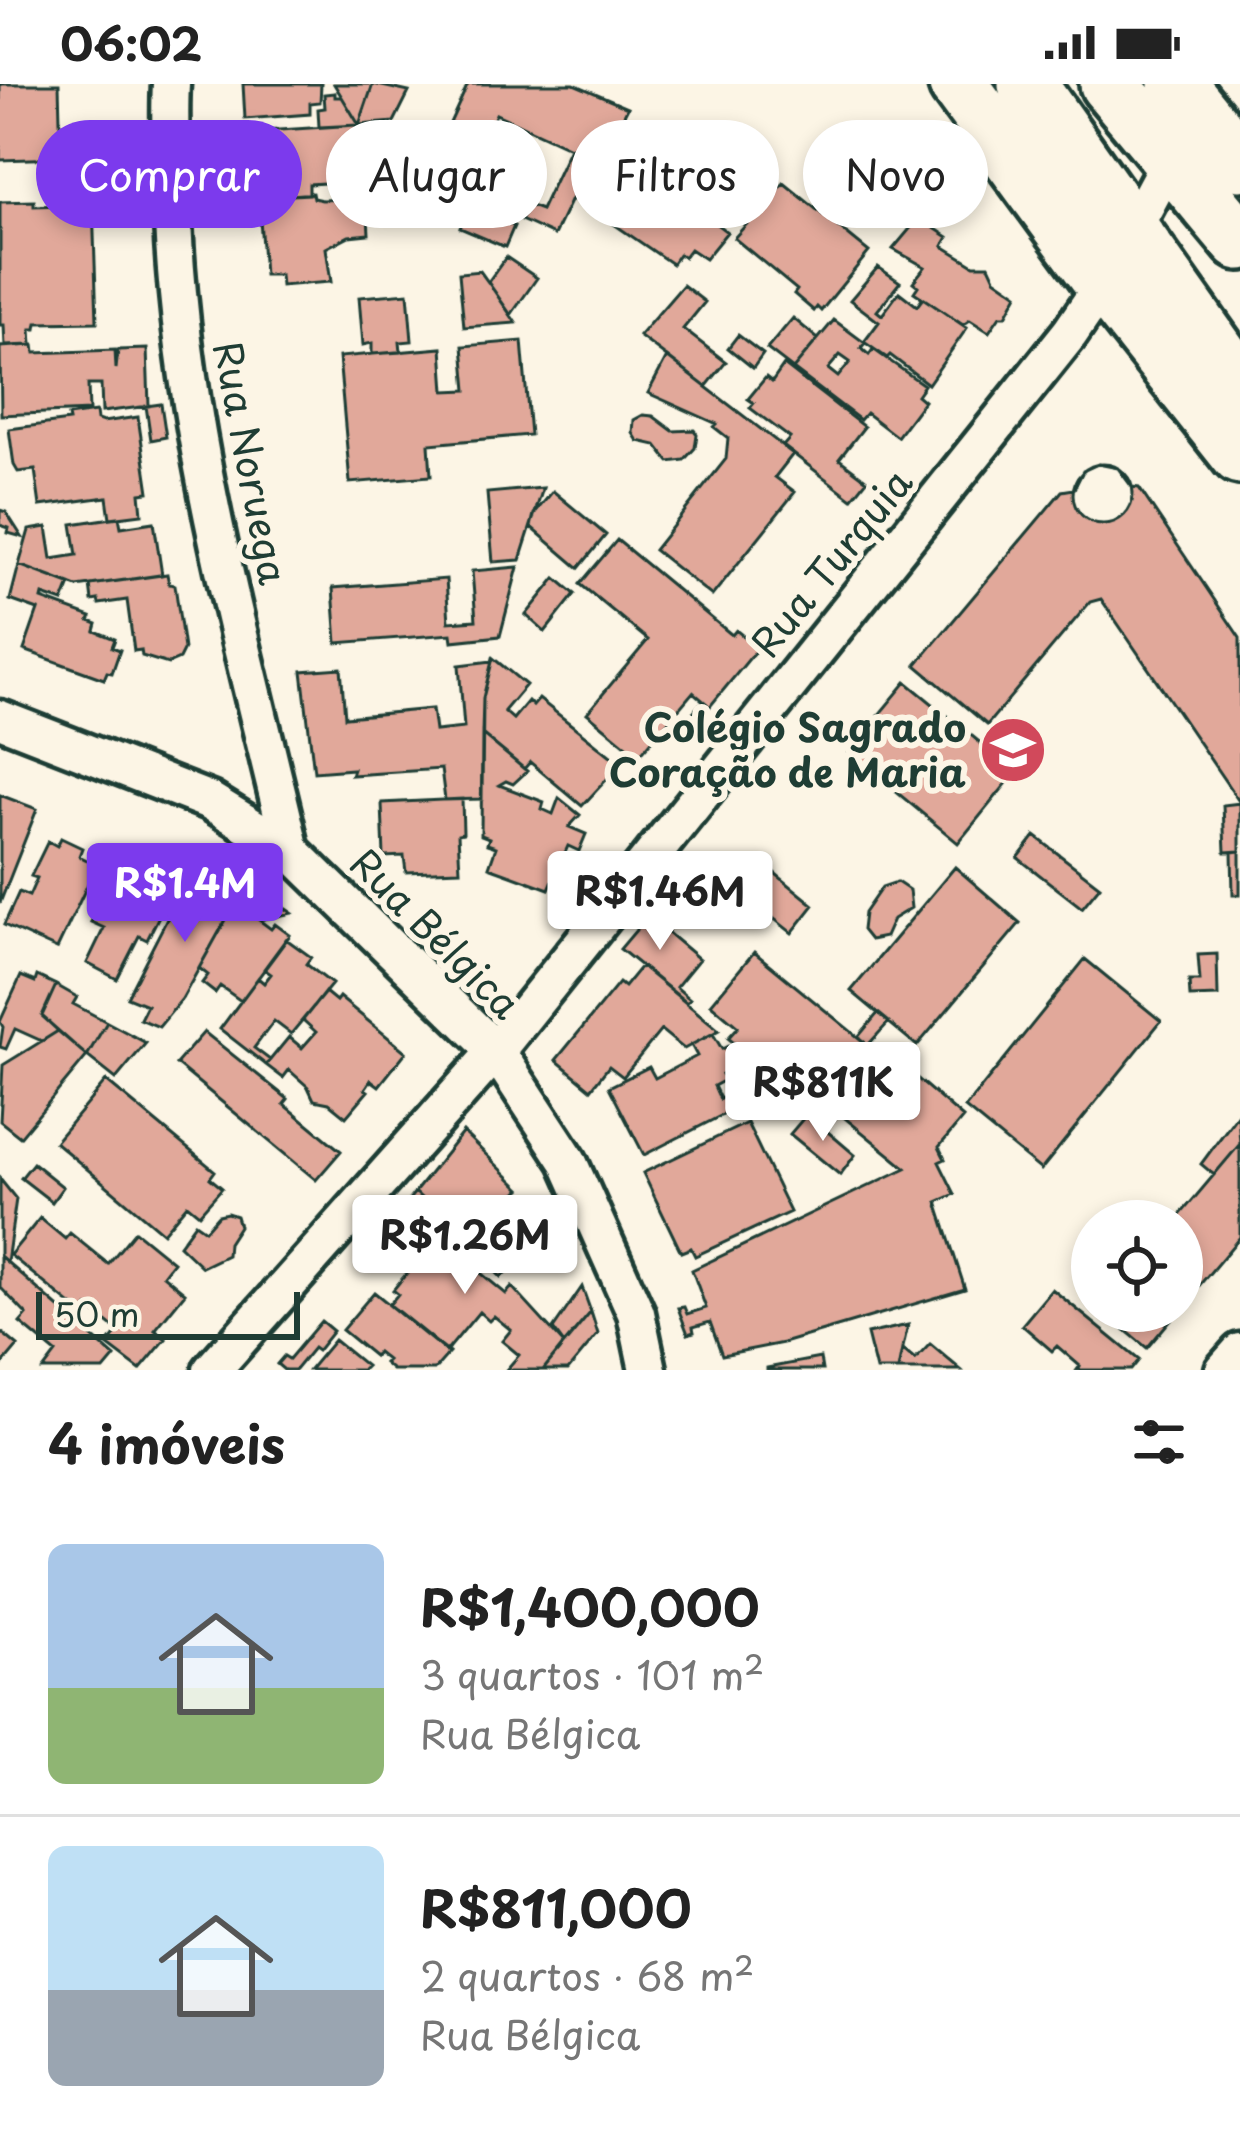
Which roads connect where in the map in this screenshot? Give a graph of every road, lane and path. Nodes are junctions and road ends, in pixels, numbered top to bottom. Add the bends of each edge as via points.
1 (171, 84) edge
2 (958, 84) edge
3 (1027, 84) edge
4 (1109, 84) edge
5 (1190, 109) edge
6 (1240, 162) edge
7 (1130, 233) junction
8 (1240, 241) edge
9 (1104, 283) junction
10 (1240, 385) edge
11 (1240, 455) edge
12 (0, 719) edge
13 (291, 851) junction
14 (496, 1051) junction
15 (1240, 1352) edge
16 (212, 1370) edge
17 (648, 1370) edge
18 (1225, 1370) edge

1 - 13 street, Rua Noruega via 172,244 186,371
2 - 9 main road
3 - 7 main road
4 - 5 main road
5 - 6 main road
5 - 7 street, Rua Turquia
5 - 8 main road
7 - 9 street, Rua Turquia
7 - 10 main road
9 - 11 main road
9 - 14 street, Rua Turquia
12 - 13 street, Rua Bélgica via 210,801
13 - 14 street, Rua Bélgica
14 - 16 street, Rua Turquia
14 - 17 street, Rua Bélgica via 568,1161 636,1313
15 - 18 street

